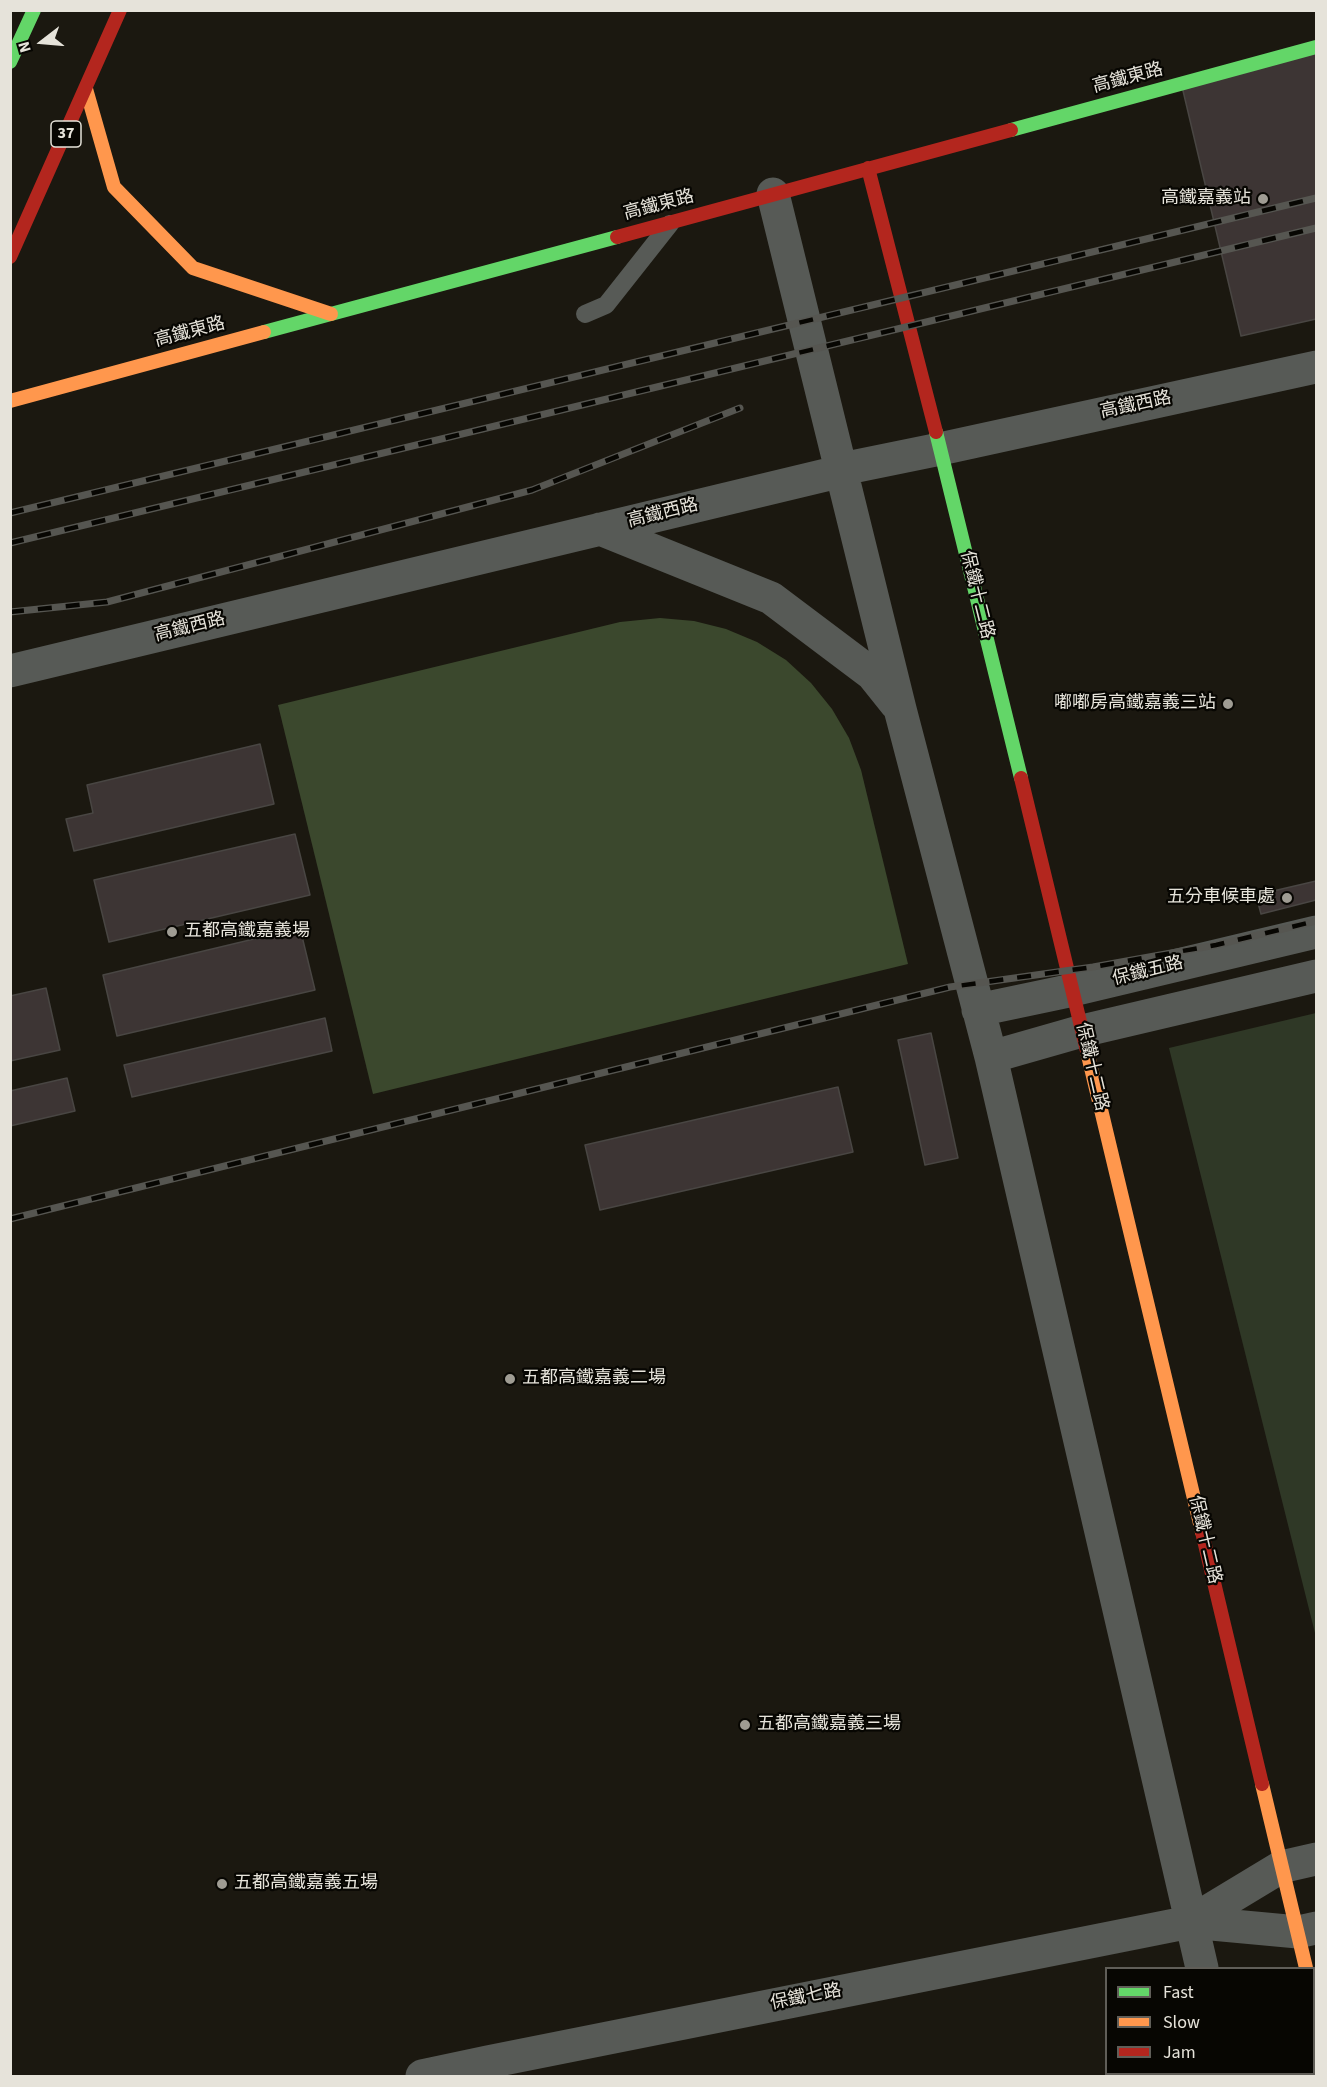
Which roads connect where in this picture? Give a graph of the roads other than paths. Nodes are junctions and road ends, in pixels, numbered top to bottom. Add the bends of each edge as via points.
1 (34, 10) edge
2 (120, 10) edge
3 (1317, 47) edge
4 (10, 62) edge
5 (86, 89) junction
6 (868, 168) junction
7 (773, 194) junction
8 (673, 221) junction
9 (10, 257) edge
10 (332, 314) junction
11 (585, 314) dead end
12 (1317, 367) edge
13 (10, 400) edge
14 (940, 449) junction
15 (842, 469) junction
16 (600, 530) junction
17 (10, 671) edge
18 (900, 709) junction
19 (1317, 932) edge
20 (1317, 976) edge
21 (1073, 990) junction
22 (978, 1010) junction
23 (1082, 1031) junction
24 (991, 1057) junction
25 (1317, 1859) edge
26 (1281, 1867) junction
27 (1190, 1922) junction
28 (1307, 1930) edge
29 (1202, 1967) edge
30 (1306, 1967) edge
31 (490, 2069) edge
32 (423, 2076) edge

1 - 4 street
2 - 5 street, 37
3 - 6 street, 高鐵東路
5 - 9 street, 37
5 - 10 street via 114,187 193,267
6 - 7 street, 高鐵東路
6 - 14 street, 保鐵十二路
7 - 8 street, 高鐵東路
7 - 15 street
8 - 10 street, 高鐵東路
8 - 11 lane via 606,305
10 - 13 street, 高鐵東路
12 - 14 street, 高鐵西路
14 - 15 street, 高鐵西路
14 - 21 street, 保鐵十二路
15 - 16 street, 高鐵西路
15 - 18 street
16 - 17 street, 高鐵西路
16 - 18 street via 771,598 872,674
18 - 22 street
19 - 21 street, 保鐵五路
20 - 23 street
21 - 22 street, 保鐵五路
21 - 23 street, 保鐵十二路
22 - 24 street
23 - 24 street
23 - 26 street, 保鐵十二路
24 - 27 street
25 - 26 street, 保鐵七路
26 - 27 street, 保鐵七路
26 - 28 street, 保鐵十二路
27 - 28 street, 保鐵七路
27 - 29 street
27 - 31 street, 保鐵七路
28 - 30 street, 保鐵十二路
31 - 32 street, 保鐵七路

